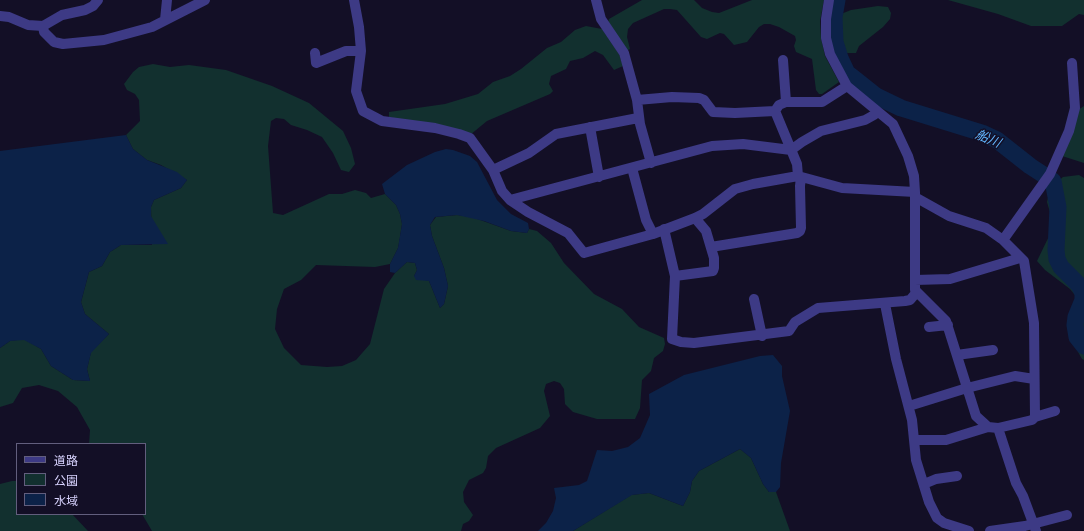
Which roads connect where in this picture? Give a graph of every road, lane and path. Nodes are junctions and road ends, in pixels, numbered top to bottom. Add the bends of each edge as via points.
1 (98, 0) edge
2 (167, 0) edge
3 (205, 0) edge
4 (354, 0) edge
5 (596, 0) edge
6 (829, 0) edge
7 (0, 16) edge
8 (165, 20) junction
9 (43, 26) junction
10 (361, 51) junction
11 (315, 53) dead end
12 (783, 60) dead end
13 (1072, 63) dead end
14 (847, 86) junction
15 (637, 100) junction
16 (786, 102) junction
17 (775, 110) junction
18 (877, 111) junction
19 (638, 118) junction
20 (590, 127) junction
21 (791, 150) junction
22 (651, 163) junction
23 (632, 168) junction
24 (493, 170) junction
25 (800, 176) junction
26 (599, 177) junction
27 (915, 194) junction
28 (510, 200) junction
29 (695, 218) junction
30 (664, 229) junction
31 (653, 234) junction
32 (1003, 240) junction
33 (711, 246) junction
34 (1020, 258) junction
35 (675, 276) junction
36 (915, 280) junction
37 (916, 293) junction
38 (754, 299) dead end
39 (884, 304) junction
40 (948, 325) junction
41 (929, 327) dead end
42 (762, 336) junction
43 (993, 350) dead end
44 (957, 355) junction
45 (1034, 379) junction
46 (967, 388) junction
47 (909, 406) junction
48 (1055, 411) dead end
49 (1035, 417) junction
50 (993, 428) junction
51 (914, 440) junction
52 (957, 476) dead end
53 (924, 484) junction
54 (1067, 515) dead end
55 (1035, 528) edge
56 (969, 531) edge
57 (990, 531) edge

1 - 9 street via 85,10 62,14
2 - 8 street
3 - 8 street
4 - 10 street
5 - 15 street via 601,19 624,53
6 - 14 street via 826,38 830,54
7 - 9 street via 28,25
8 - 9 street via 133,33 79,44 54,42 44,32
10 - 11 street via 346,51 316,62
10 - 24 street via 356,87 363,110 382,121 435,128 470,138
12 - 16 street
13 - 32 street via 1075,108 1069,131 1050,174
14 - 16 street via 822,102
14 - 18 street
15 - 17 street via 699,98 704,100 709,109 718,113
15 - 19 street
16 - 17 street
17 - 21 street
18 - 21 street via 869,118 821,131
18 - 27 street via 892,124 902,140 914,176
19 - 20 street
19 - 22 street
20 - 24 street via 556,134 529,153
20 - 26 street
21 - 22 street via 724,144
21 - 25 street
22 - 23 street
23 - 26 street
23 - 31 street via 646,220
24 - 28 street via 502,191
25 - 27 street via 842,188
25 - 29 street via 735,189
25 - 33 street via 800,231
26 - 28 street
27 - 32 street via 948,216 986,228
27 - 36 street
28 - 31 street via 568,233 584,253
29 - 30 street
29 - 33 street via 706,231
30 - 31 street
30 - 35 street
32 - 34 street
33 - 35 street via 714,258 713,271
34 - 36 street via 950,279
34 - 45 street via 1024,261 1033,309
35 - 42 street via 672,340 694,343
36 - 37 street
37 - 39 street via 910,300
37 - 40 street via 943,317
38 - 42 street
39 - 42 street via 818,308 795,322 789,331
39 - 47 street
40 - 41 street
40 - 44 street
43 - 44 street
44 - 46 street
45 - 46 street via 1015,376
45 - 49 street
46 - 47 street
46 - 50 street via 976,416
47 - 51 street
48 - 49 street
49 - 50 street via 1032,420
50 - 51 street via 946,440
50 - 55 street
51 - 53 street via 916,460
52 - 53 street
53 - 56 street via 936,518
54 - 55 street
55 - 57 street

